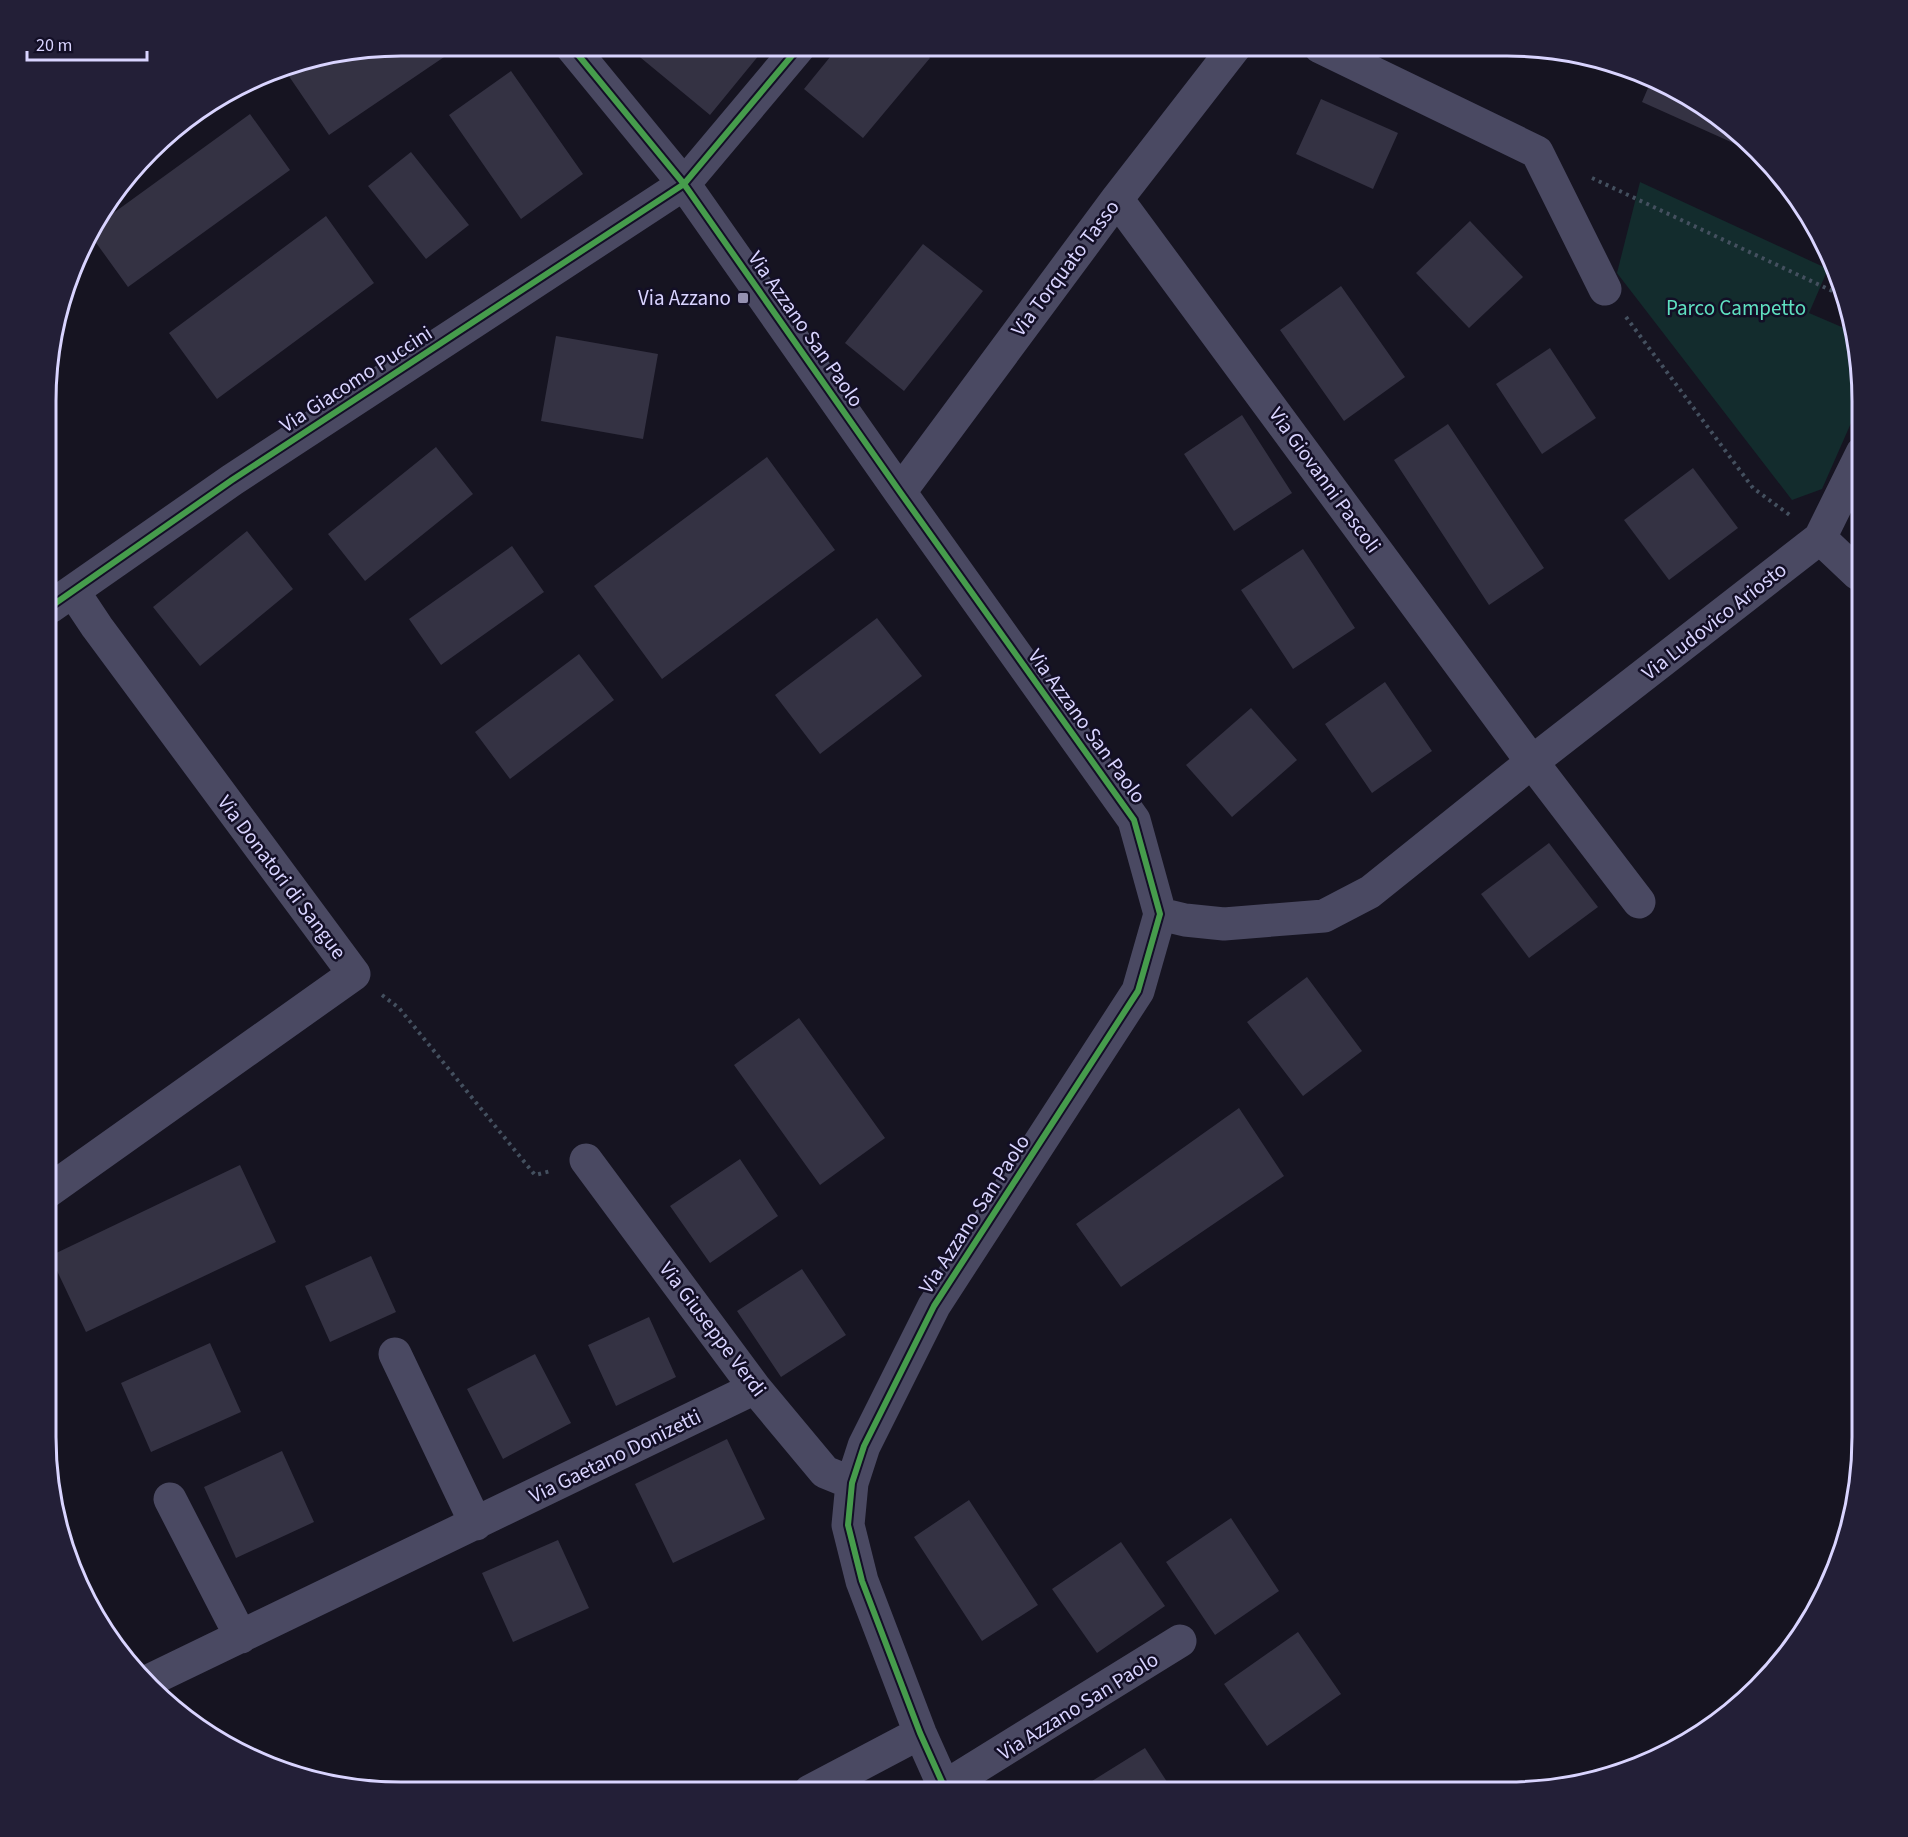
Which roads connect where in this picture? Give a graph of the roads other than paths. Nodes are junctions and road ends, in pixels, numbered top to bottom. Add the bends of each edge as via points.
1 (578, 55) edge
2 (792, 55) edge
3 (1229, 55) edge
4 (1337, 55) edge
5 (684, 184) junction
6 (1117, 198) junction
7 (1605, 289) road end
8 (1852, 473) edge
9 (900, 492) junction
10 (1820, 538) junction
11 (1852, 567) edge
12 (62, 599) edge
13 (1532, 762) junction
14 (1639, 902) dead end
15 (1160, 914) junction
16 (586, 1160) road end
17 (55, 1186) edge
18 (395, 1354) dead end
19 (755, 1388) junction
20 (852, 1483) junction
21 (170, 1499) dead end
22 (476, 1524) junction
23 (241, 1636) junction
24 (1180, 1641) dead end
25 (155, 1678) edge
26 (934, 1773) edge
27 (872, 1782) edge

1 - 5 street, Via Azzano San Paolo
2 - 5 street, Via Giacomo Puccini
3 - 6 street, Via Torquato Tasso
4 - 7 street via 1537,152
5 - 9 street, Via Azzano San Paolo
5 - 12 street, Via Giacomo Puccini via 232,480
6 - 9 street, Via Torquato Tasso
6 - 13 street, Via Giovanni Pascoli
8 - 10 street, Via Ludovico Ariosto
9 - 15 street, Via Azzano San Paolo via 1134,820
10 - 11 street
10 - 13 street, Via Ludovico Ariosto
12 - 17 street, Via Donatori di Sangue via 104,636 354,974
13 - 14 street
13 - 15 street, Via Ludovico Ariosto via 1370,892 1324,916 1224,924
15 - 20 street, Via Azzano San Paolo via 1138,991 934,1306 864,1446
16 - 19 street, Via Giuseppe Verdi
18 - 22 street
19 - 20 street, Via Giuseppe Verdi via 825,1472
19 - 22 street, Via Gaetano Donizetti
20 - 26 street, Via Azzano San Paolo via 848,1525 862,1581
21 - 23 street
22 - 23 street, Via Gaetano Donizetti
23 - 25 street, Via Gaetano Donizetti
24 - 26 street, Via Azzano San Paolo
26 - 27 street

